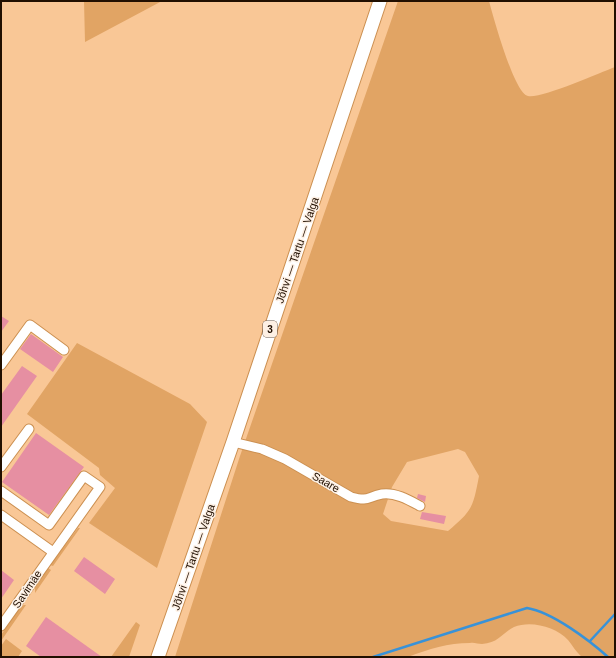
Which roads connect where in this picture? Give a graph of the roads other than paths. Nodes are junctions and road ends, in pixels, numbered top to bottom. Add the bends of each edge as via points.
1 (380, 1) edge
2 (64, 350) dead end
3 (1, 365) edge
4 (29, 429) dead end
5 (232, 442) junction
6 (1, 467) edge
7 (1, 491) edge
8 (420, 506) dead end
9 (1, 515) edge
10 (53, 552) junction
11 (1, 626) edge
12 (158, 657) edge

1 - 5 highway, Jõhvi — Tartu — Valga / 3
2 - 3 street via 30,325
4 - 6 street
5 - 8 street, Saare via 262,449 285,459 352,497 362,500 390,494
5 - 12 highway, Jõhvi — Tartu — Valga / 3
7 - 10 street, Savimäe via 49,525 84,476 100,488
9 - 10 street
10 - 11 street, Savimäe

